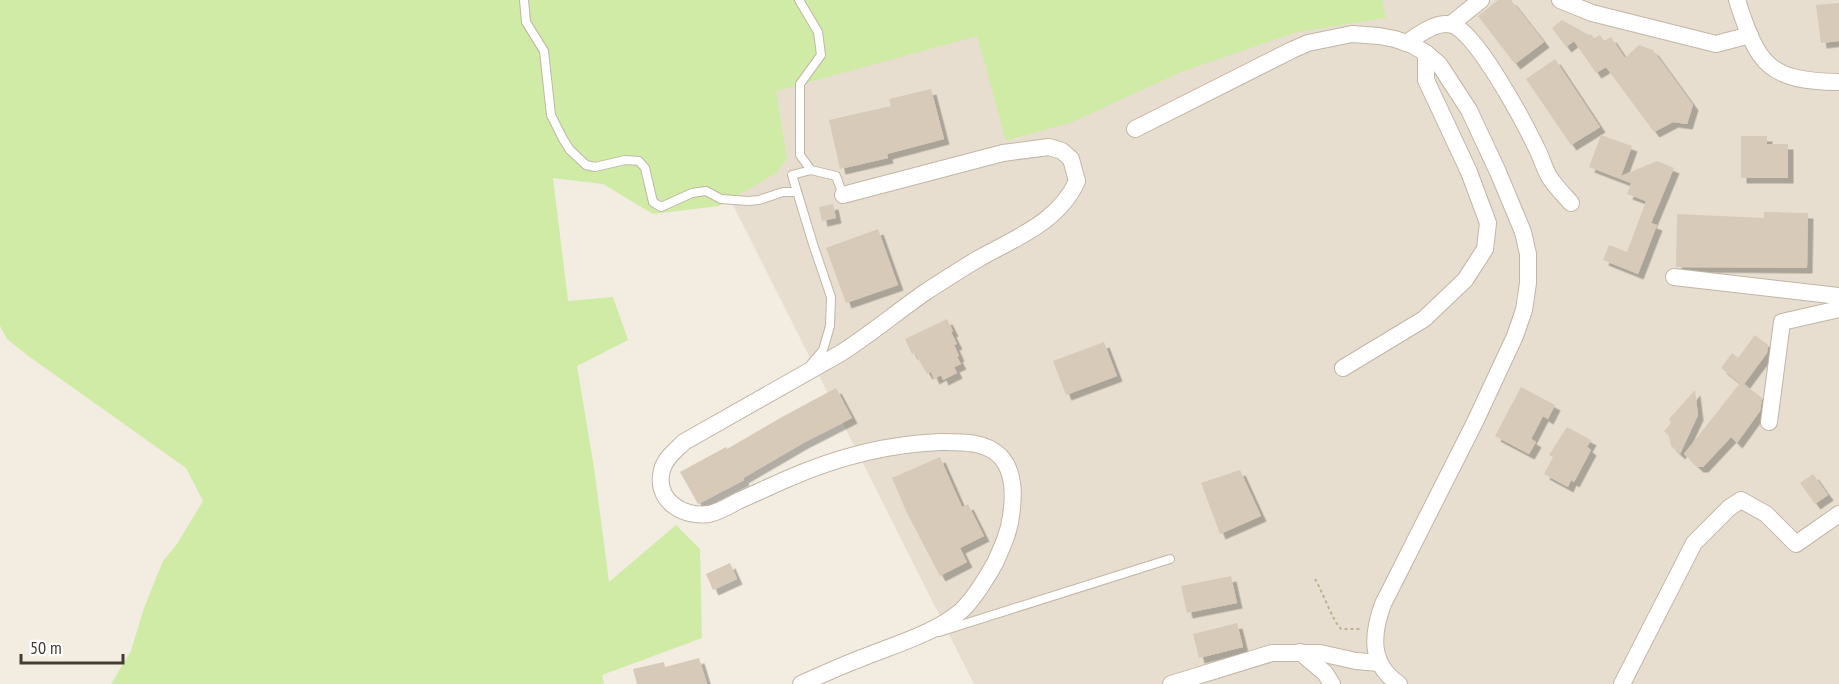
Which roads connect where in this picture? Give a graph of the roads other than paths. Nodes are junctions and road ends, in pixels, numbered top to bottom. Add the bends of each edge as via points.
1 (524, 0) edge
2 (800, 0) edge
3 (1481, 0) edge
4 (1560, 0) edge
5 (1737, 0) edge
6 (1451, 24) junction
7 (1750, 35) junction
8 (1406, 43) junction
9 (1426, 53) junction
10 (1839, 82) edge
11 (1135, 129) dead end
12 (811, 170) junction
13 (795, 192) junction
14 (843, 195) joint
15 (1570, 203) dead end
16 (1674, 277) dead end
17 (1839, 296) edge
18 (1839, 309) edge
19 (1343, 368) dead end
20 (803, 374) junction
21 (1769, 422) dead end
22 (1839, 514) edge
23 (1170, 559) dead end
24 (904, 642) junction
25 (1300, 652) junction
26 (1379, 663) junction
27 (801, 684) edge
28 (1171, 684) edge
29 (1332, 684) edge
30 (1399, 684) edge
31 (1622, 684) edge

1 - 13 lane via 526,22 544,51 551,115 570,150 586,165 639,161 645,168 653,202 661,207 706,190 722,198 748,201
2 - 12 lane via 818,32 821,55 800,84 800,155
3 - 6 street
4 - 7 street via 1592,13 1716,44
5 - 7 street
6 - 8 street via 1443,23
6 - 15 street via 1479,48 1528,131 1550,178
7 - 10 street via 1763,59 1781,74 1802,80
8 - 9 street
8 - 11 street via 1352,34 1308,44
9 - 19 street via 1426,80 1488,223 1485,249 1466,280 1424,319
9 - 26 street via 1439,64 1469,110 1498,172 1523,232 1528,283 1515,336 1383,604 1376,624
12 - 13 lane via 792,175
12 - 14 lane via 836,176
13 - 20 lane via 831,297 830,326 823,350
14 - 20 street via 1003,153 1048,147 1071,159 1077,181 1054,214 951,275 862,340
16 - 17 street
18 - 21 street via 1782,322
20 - 24 street via 684,442 661,470 663,492 684,513 708,514 822,464 878,448 952,442 994,451 1010,471 1013,488 1005,542 991,570 961,611
22 - 31 street via 1796,544 1766,514 1741,500 1729,508 1694,543
23 - 24 lane
24 - 27 street
25 - 26 street
25 - 28 street via 1272,652
25 - 29 street
26 - 30 street

